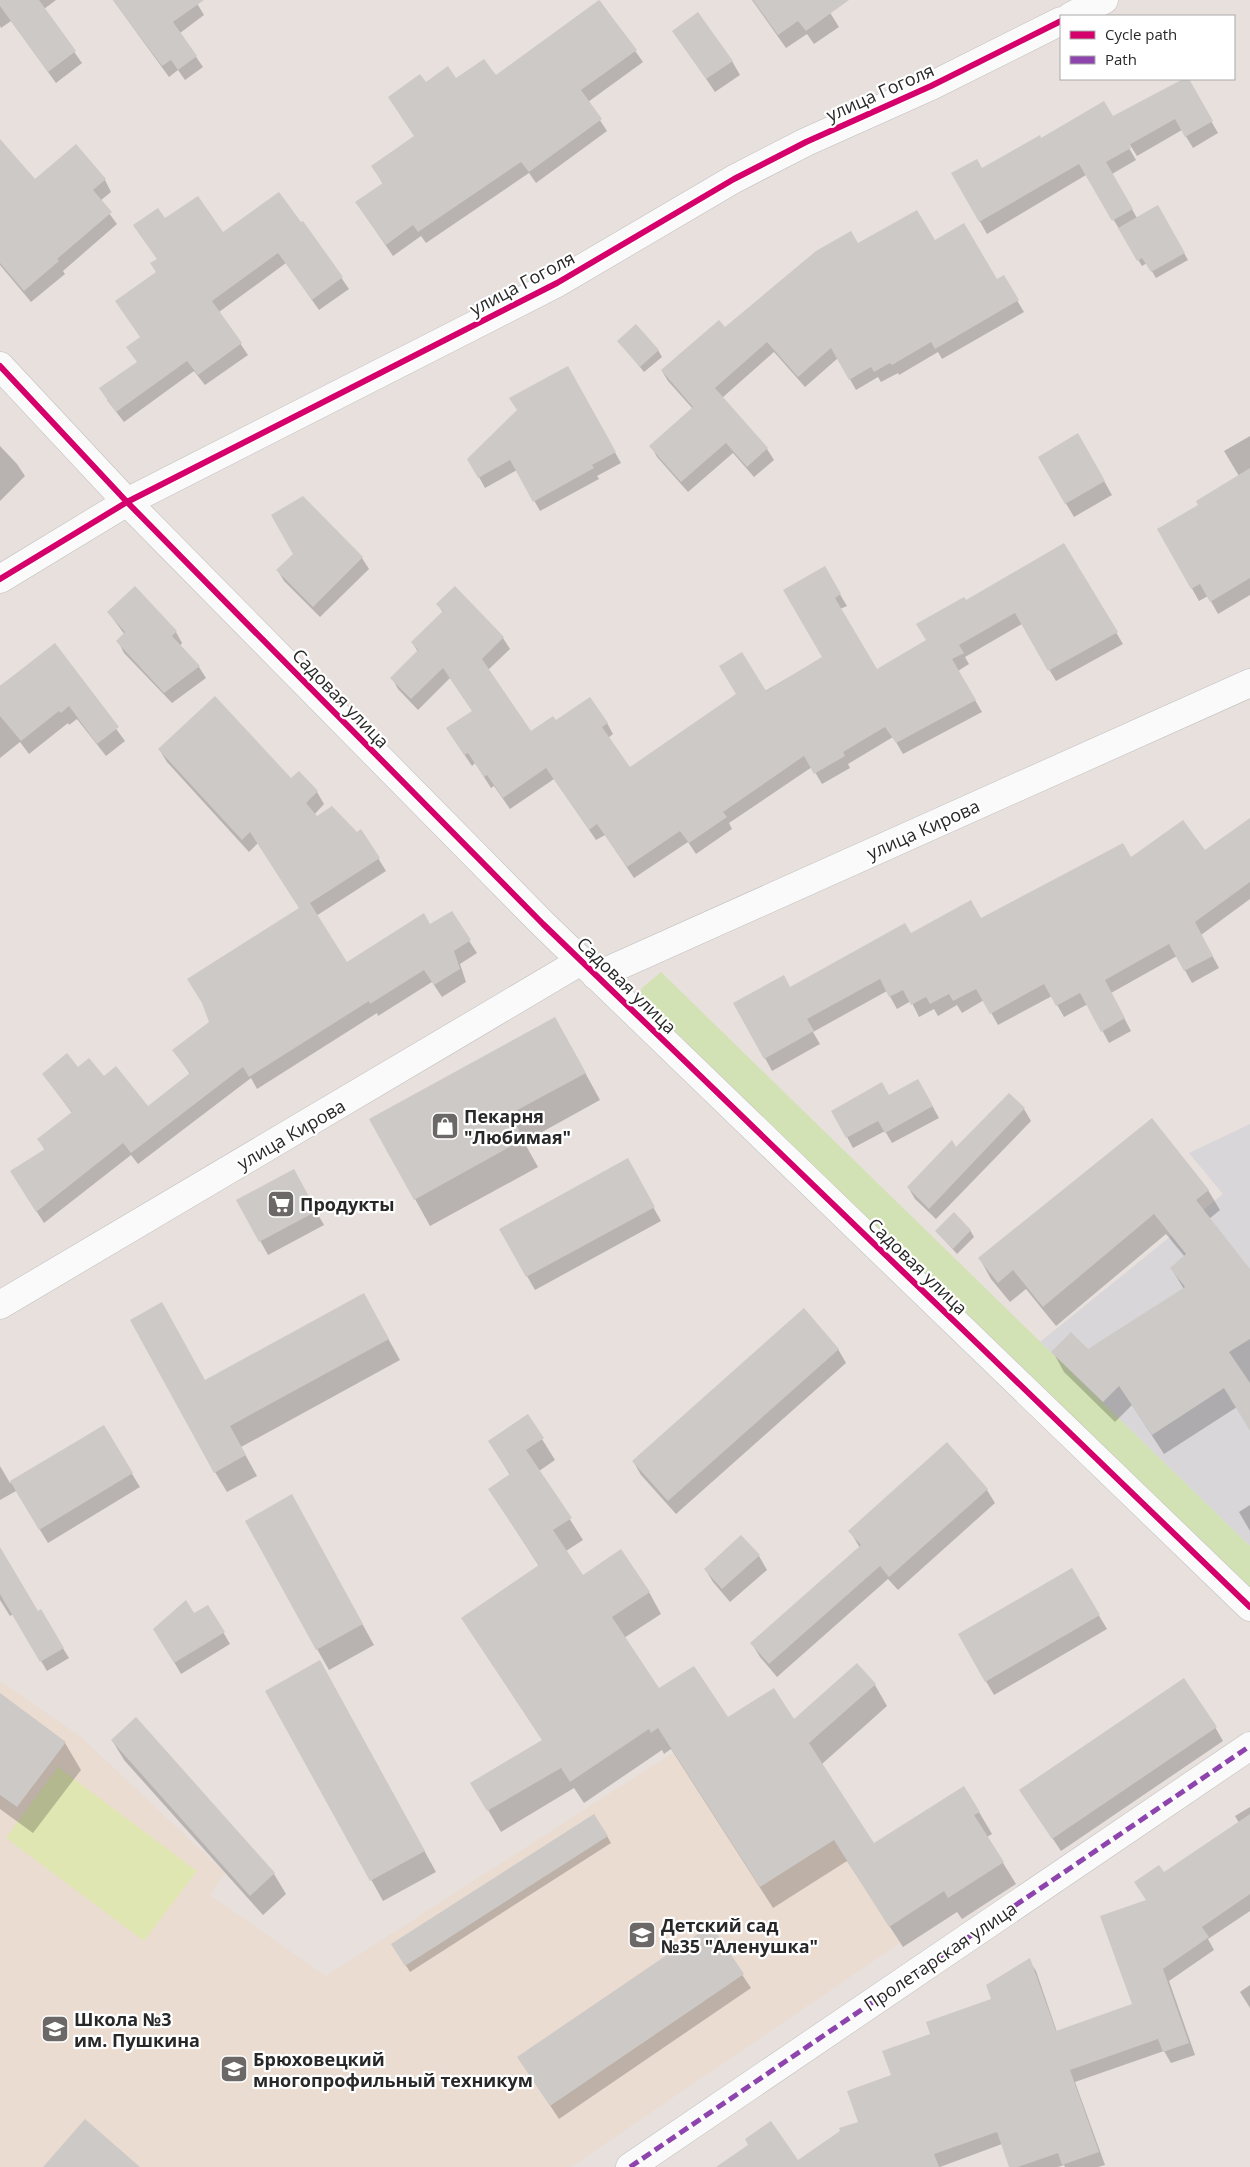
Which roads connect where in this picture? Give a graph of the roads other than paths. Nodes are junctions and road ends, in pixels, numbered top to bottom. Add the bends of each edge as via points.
1 (1104, 0) edge
2 (1073, 15) edge
3 (1060, 22) edge
4 (0, 366) edge
5 (127, 502) junction
6 (0, 579) edge
7 (1250, 683) edge
8 (588, 968) junction
9 (0, 1304) edge
10 (1250, 1607) edge
11 (1250, 1746) edge
12 (630, 2167) edge

1 - 2 street
3 - 5 street, улица Гоголя via 931,86 806,142 742,175 557,284
4 - 5 street, Садовая улица
5 - 6 street, улица Гоголя
5 - 8 street, Садовая улица
7 - 8 street, улица Кирова
8 - 9 street, улица Кирова
8 - 10 street, Садовая улица
11 - 12 street, Пролетарская улица

